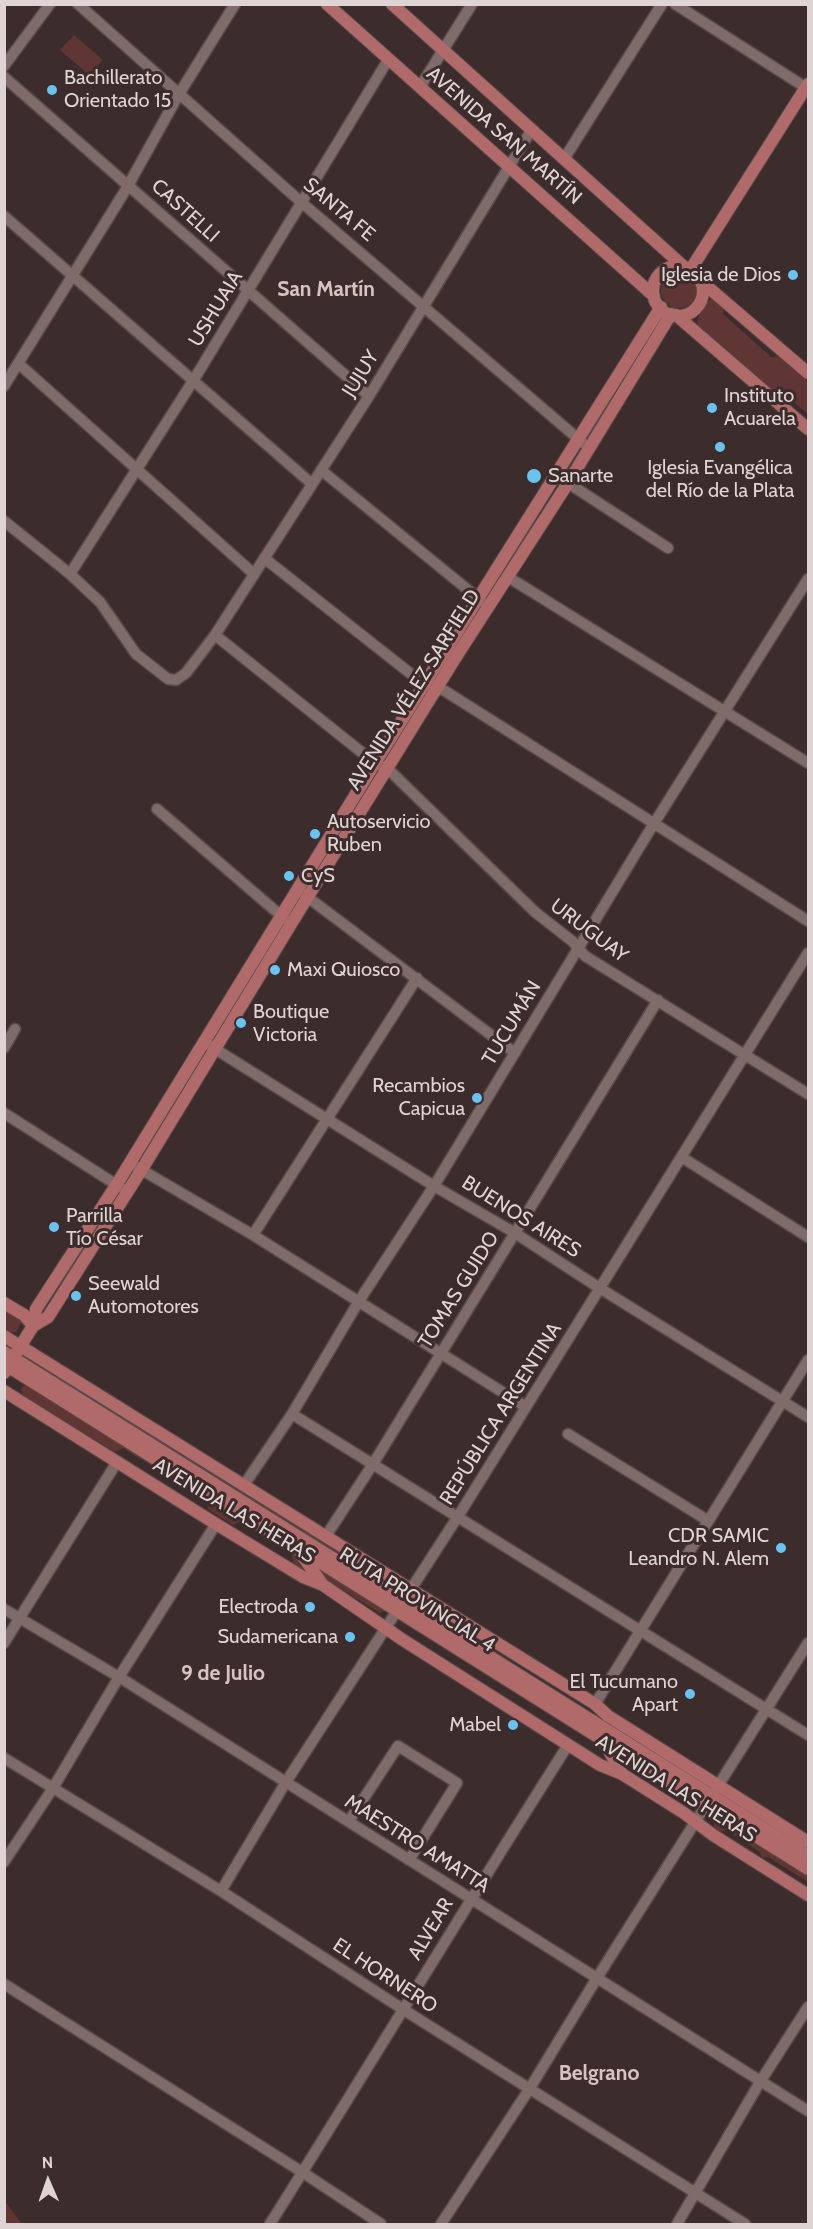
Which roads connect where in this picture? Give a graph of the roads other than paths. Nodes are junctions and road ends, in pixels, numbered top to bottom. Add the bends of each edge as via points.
1 (50, 4) edge
2 (78, 4) edge
3 (235, 4) edge
4 (327, 4) edge
5 (392, 4) edge
6 (472, 4) edge
7 (662, 4) edge
8 (675, 4) edge
9 (444, 49) junction
10 (388, 60) junction
11 (4, 66) edge
12 (4, 77) edge
13 (420, 87) junction
14 (808, 87) edge
15 (179, 94) junction
16 (532, 129) junction
17 (564, 159) junction
18 (508, 166) junction
19 (128, 185) junction
20 (301, 202) junction
21 (4, 216) edge
22 (687, 268) junction
23 (73, 275) junction
24 (702, 282) junction
25 (248, 291) junction
26 (654, 296) junction
27 (423, 305) junction
28 (669, 312) junction
29 (19, 364) junction
30 (808, 373) edge
31 (193, 381) junction
32 (4, 387) edge
33 (369, 396) junction
34 (808, 429) edge
35 (578, 440) junction
36 (589, 448) junction
37 (321, 470) junction
38 (137, 471) junction
39 (568, 483) junction
40 (312, 484) junction
41 (4, 520) edge
42 (668, 548) dead end
43 (264, 558) junction
44 (70, 574) junction
45 (254, 574) junction
46 (508, 577) junction
47 (808, 579) edge
48 (805, 591) edge
49 (477, 598) junction
50 (489, 607) junction
51 (215, 635) junction
52 (425, 685) junction
53 (439, 688) junction
54 (724, 712) junction
55 (375, 763) junction
56 (808, 763) edge
57 (388, 769) junction
58 (157, 809) dead end
59 (653, 825) junction
60 (303, 894) junction
61 (286, 920) junction
62 (808, 921) edge
63 (578, 949) junction
64 (808, 953) edge
65 (417, 978) junction
66 (658, 1000) junction
67 (15, 1029) dead end
68 (209, 1046) junction
69 (4, 1048) edge
70 (515, 1053) junction
71 (746, 1054) junction
72 (808, 1094) edge
73 (4, 1113) edge
74 (327, 1117) junction
75 (683, 1158) junction
76 (130, 1163) junction
77 (142, 1169) junction
78 (434, 1186) junction
79 (122, 1188) junction
80 (515, 1233) junction
81 (253, 1234) junction
82 (808, 1237) edge
83 (601, 1288) junction
84 (359, 1300) junction
85 (4, 1303) edge
86 (33, 1326) junction
87 (4, 1336) edge
88 (21, 1346) junction
89 (440, 1355) junction
90 (808, 1360) edge
91 (7, 1363) edge
92 (4, 1391) edge
93 (104, 1398) junction
94 (783, 1401) junction
95 (526, 1407) junction
96 (292, 1414) junction
97 (808, 1417) edge
98 (122, 1426) junction
99 (568, 1434) dead end
100 (117, 1462) junction
101 (373, 1464) junction
102 (244, 1485) junction
103 (457, 1518) junction
104 (707, 1520) junction
105 (216, 1524) junction
106 (326, 1536) junction
107 (297, 1548) junction
108 (323, 1586) junction
109 (411, 1589) junction
110 (400, 1606) junction
111 (4, 1609) edge
112 (20, 1619) junction
113 (385, 1629) junction
114 (639, 1631) junction
115 (4, 1643) edge
116 (808, 1643) edge
117 (118, 1677) junction
118 (595, 1704) junction
119 (767, 1709) junction
120 (808, 1735) edge
121 (602, 1739) junction
122 (568, 1745) junction
123 (4, 1758) edge
124 (622, 1774) junction
125 (286, 1782) junction
126 (53, 1788) junction
127 (713, 1795) junction
128 (349, 1821) junction
129 (696, 1822) junction
130 (793, 1832) junction
131 (808, 1842) edge
132 (808, 1856) edge
133 (409, 1860) junction
134 (4, 1862) edge
135 (808, 1869) edge
136 (221, 1891) junction
137 (808, 1895) edge
138 (470, 1899) junction
139 (597, 1978) junction
140 (4, 1984) edge
141 (808, 2007) edge
142 (404, 2010) junction
143 (760, 2082) junction
144 (530, 2088) junction
145 (808, 2111) edge
146 (302, 2172) junction
147 (696, 2194) junction
148 (270, 2224) edge
149 (381, 2224) edge
150 (441, 2224) edge
151 (677, 2224) edge
152 (745, 2224) edge

1 - 11 street
2 - 15 street, SANTA FE
3 - 15 street
4 - 10 main road, AVENIDA SAN MARTÍN
5 - 9 main road, AVENIDA SAN MARTÍN
6 - 9 street
7 - 17 street
8 - 14 street
9 - 13 street
9 - 16 main road, AVENIDA SAN MARTÍN
10 - 13 main road, AVENIDA SAN MARTÍN
10 - 20 street, USHUAIA
12 - 19 street, CASTELLI
13 - 18 main road, AVENIDA SAN MARTÍN
14 - 22 main road
15 - 19 street
15 - 20 street, SANTA FE
16 - 17 main road, AVENIDA SAN MARTÍN
16 - 18 street, JUJUY
17 - 22 main road, AVENIDA SAN MARTÍN
18 - 26 main road, AVENIDA SAN MARTÍN
18 - 27 street, JUJUY
19 - 23 street
19 - 25 street, CASTELLI
20 - 25 street, USHUAIA
20 - 27 street, SANTA FE
21 - 23 street
22 - 24 main road
22 - 26 main road via 667,269 660,274
23 - 29 street
23 - 31 street
24 - 28 main road via 702,299 697,306 684,315
24 - 30 main road
25 - 31 street, USHUAIA
25 - 33 street, CASTELLI
26 - 28 main road
27 - 33 street, JUJUY
27 - 35 street, SANTA FE
28 - 34 main road
28 - 35 main road, AVENIDA VÉLEZ SARFIELD
28 - 36 main road, AVENIDA VÉLEZ SARFIELD
29 - 32 street
29 - 38 street
31 - 38 street, USHUAIA
31 - 40 street
33 - 37 street, JUJUY
35 - 36 street, SANTA FE
35 - 49 main road, AVENIDA VÉLEZ SARFIELD
36 - 39 main road, AVENIDA VÉLEZ SARFIELD
37 - 40 street, JUJUY
37 - 49 street
38 - 44 street, USHUAIA
38 - 45 street
39 - 42 street
39 - 46 main road, AVENIDA VÉLEZ SARFIELD
40 - 43 street, JUJUY
41 - 44 street
43 - 45 street, JUJUY
43 - 52 street
44 - 51 street, JUJUY via 100,602 136,654 168,679 176,680 186,674
45 - 51 street, JUJUY
46 - 50 main road, AVENIDA VÉLEZ SARFIELD
46 - 54 street
47 - 48 street, TUCUMÁN
48 - 54 street, TUCUMÁN
49 - 50 street
49 - 52 main road, AVENIDA VÉLEZ SARFIELD
50 - 53 main road, AVENIDA VÉLEZ SARFIELD
51 - 55 street, URUGUAY
52 - 53 street
52 - 55 main road, AVENIDA VÉLEZ SARFIELD
53 - 57 main road, AVENIDA VÉLEZ SARFIELD
53 - 59 street
54 - 56 street
54 - 59 street, TUCUMÁN
55 - 57 street, URUGUAY
55 - 60 main road, AVENIDA VÉLEZ SARFIELD
57 - 60 main road, AVENIDA VÉLEZ SARFIELD
57 - 63 street, URUGUAY
58 - 61 street
59 - 62 street
59 - 63 street, TUCUMÁN
60 - 61 main road, AVENIDA VÉLEZ SARFIELD
60 - 65 street
61 - 68 main road, AVENIDA VÉLEZ SARFIELD
63 - 66 street, URUGUAY
63 - 70 street, TUCUMÁN
64 - 71 street, REPÚBLICA ARGENTINA
65 - 70 street
65 - 74 street
66 - 71 street, URUGUAY
66 - 80 street, TOMAS GUIDO
67 - 69 street
68 - 74 street, BUENOS AIRES
68 - 76 main road, AVENIDA VÉLEZ SARFIELD
68 - 77 main road, AVENIDA VÉLEZ SARFIELD
70 - 78 street, TUCUMÁN
71 - 72 street, URUGUAY
71 - 75 street, REPÚBLICA ARGENTINA
73 - 79 street
74 - 78 street, BUENOS AIRES
74 - 81 street
75 - 82 street
75 - 83 street, REPÚBLICA ARGENTINA
76 - 77 street
76 - 79 main road, AVENIDA VÉLEZ SARFIELD
77 - 79 main road, AVENIDA VÉLEZ SARFIELD
77 - 81 street
78 - 80 street, BUENOS AIRES
78 - 84 street, TUCUMÁN
79 - 86 main road, AVENIDA VÉLEZ SARFIELD via 48,1317
80 - 83 street, BUENOS AIRES
80 - 89 street, TOMAS GUIDO
81 - 84 street
83 - 94 street, BUENOS AIRES
83 - 95 street, REPÚBLICA ARGENTINA
84 - 89 street
84 - 96 street, TUCUMÁN
85 - 86 main road via 24,1315
86 - 88 main road, AVENIDA VÉLEZ SARFIELD
87 - 88 main road, AVENIDA LAS HERAS
88 - 91 main road, AVENIDA VÉLEZ SARFIELD
88 - 93 main road, AVENIDA LAS HERAS
89 - 95 street
89 - 101 street, TOMAS GUIDO
90 - 94 street
91 - 98 main road, RUTA PROVINCIAL 4
91 - 107 main road, RUTA PROVINCIAL 4
92 - 100 main road, AVENIDA LAS HERAS
93 - 98 main road
93 - 102 main road, AVENIDA LAS HERAS
94 - 97 street, BUENOS AIRES
94 - 104 street
95 - 103 street, REPÚBLICA ARGENTINA
96 - 101 street
96 - 102 street, TUCUMÁN
98 - 110 main road, RUTA PROVINCIAL 4
99 - 104 street
100 - 105 main road, AVENIDA LAS HERAS
100 - 112 street
101 - 103 street
101 - 106 street, TOMAS GUIDO
102 - 106 main road, AVENIDA LAS HERAS
103 - 109 street, REPÚBLICA ARGENTINA
103 - 114 street
104 - 114 street
105 - 108 main road, AVENIDA LAS HERAS
105 - 117 street
106 - 109 main road, AVENIDA LAS HERAS
107 - 108 main road
107 - 110 main road, RUTA PROVINCIAL 4
108 - 113 main road, AVENIDA LAS HERAS
109 - 110 street, REPÚBLICA ARGENTINA
109 - 118 main road, AVENIDA LAS HERAS
110 - 113 street, REPÚBLICA ARGENTINA
110 - 121 main road, RUTA PROVINCIAL 4
110 - 127 main road, RUTA PROVINCIAL 4
111 - 112 street, MAESTRO AMATTA
112 - 115 street
112 - 117 street, MAESTRO AMATTA
113 - 122 main road, AVENIDA LAS HERAS
113 - 125 street, REPÚBLICA ARGENTINA
114 - 118 street
114 - 119 street
116 - 119 street
117 - 125 street, MAESTRO AMATTA
117 - 126 street
118 - 127 main road, AVENIDA LAS HERAS
119 - 120 street
119 - 127 street
121 - 124 main road
121 - 127 main road, RUTA PROVINCIAL 4
122 - 124 main road, AVENIDA LAS HERAS
122 - 138 street, ALVEAR
123 - 126 street, EL HORNERO
124 - 129 main road, AVENIDA LAS HERAS
125 - 128 street, MAESTRO AMATTA
125 - 136 street, REPÚBLICA ARGENTINA
126 - 134 street
126 - 136 street, EL HORNERO
127 - 129 street
127 - 130 main road, AVENIDA LAS HERAS
127 - 132 main road, RUTA PROVINCIAL 4
127 - 135 main road, RUTA PROVINCIAL 4
128 - 133 street, MAESTRO AMATTA
128 - 133 street via 398,1746 457,1783
129 - 137 main road, AVENIDA LAS HERAS
129 - 139 street
130 - 131 main road, AVENIDA LAS HERAS
130 - 132 main road
133 - 138 street, MAESTRO AMATTA
136 - 142 street, EL HORNERO
138 - 139 street, MAESTRO AMATTA
138 - 142 street, ALVEAR
139 - 143 street, MAESTRO AMATTA
139 - 144 street
140 - 146 street
141 - 143 street
142 - 144 street, EL HORNERO
142 - 146 street, ALVEAR
143 - 145 street, MAESTRO AMATTA
143 - 147 street
144 - 147 street, EL HORNERO
144 - 150 street
146 - 148 street, ALVEAR
146 - 149 street
147 - 151 street
147 - 152 street, EL HORNERO

